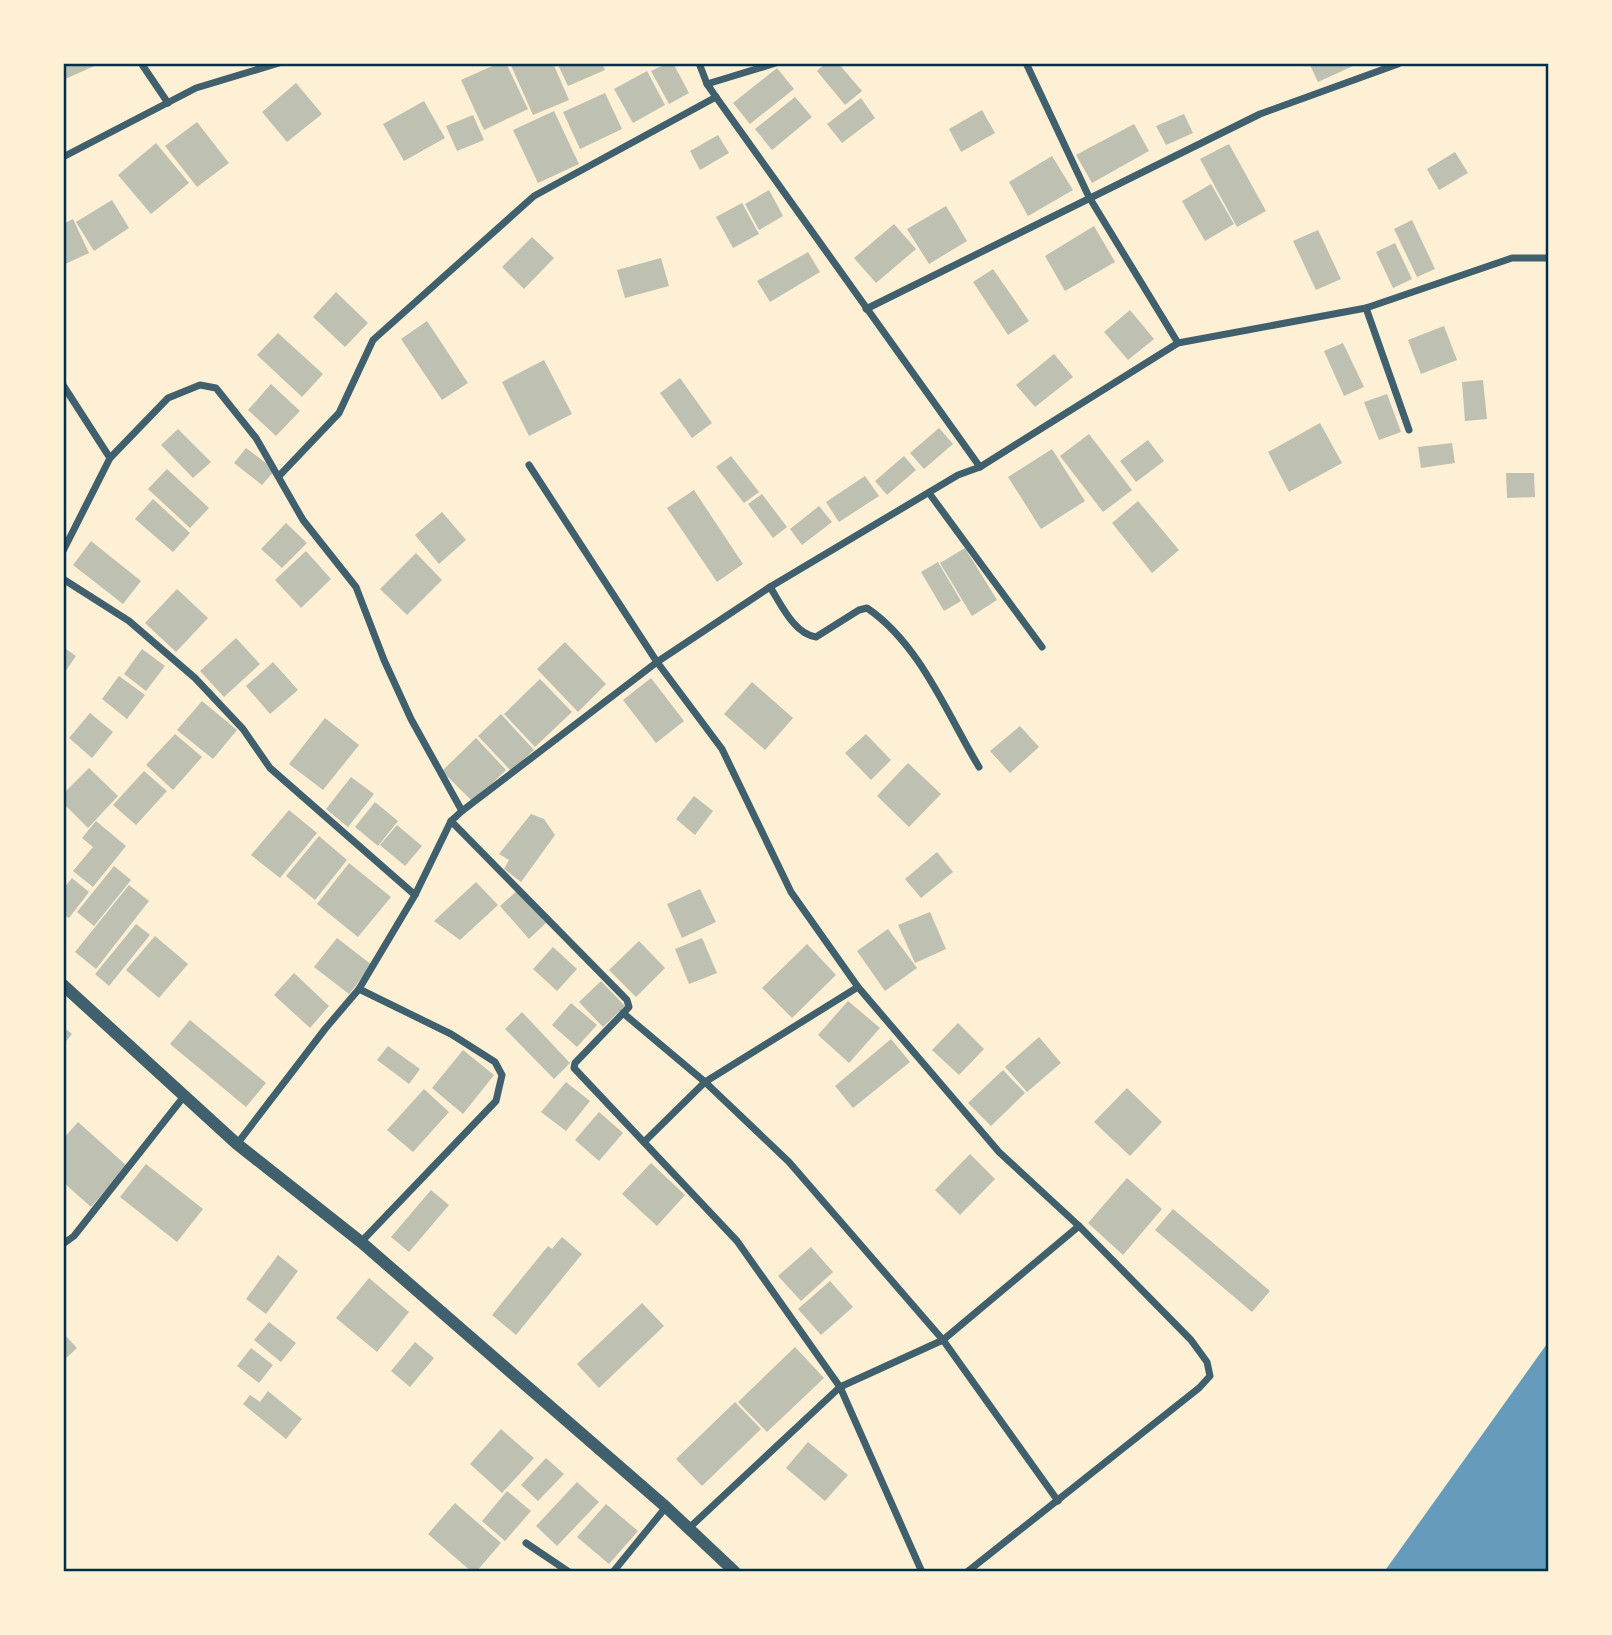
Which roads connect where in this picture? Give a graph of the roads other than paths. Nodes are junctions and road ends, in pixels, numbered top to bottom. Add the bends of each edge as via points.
1 (141, 63) edge
2 (279, 63) edge
3 (699, 63) edge
4 (776, 63) edge
5 (1026, 63) edge
6 (1398, 64) edge
7 (707, 84) junction
8 (716, 97) junction
9 (168, 103) junction
10 (63, 157) edge
11 (1089, 197) junction
12 (1549, 258) edge
13 (1366, 308) junction
14 (866, 309) junction
15 (1178, 343) junction
16 (63, 385) edge
17 (1409, 430) dead end
18 (110, 458) junction
19 (529, 464) dead end
20 (980, 467) junction
21 (279, 476) junction
22 (929, 493) junction
23 (63, 551) edge
24 (63, 579) edge
25 (770, 587) junction
26 (1042, 647) dead end
27 (657, 662) junction
28 (979, 767) dead end
29 (462, 811) junction
30 (451, 821) junction
31 (415, 895) junction
32 (63, 985) edge
33 (858, 986) junction
34 (359, 989) junction
35 (623, 1013) junction
36 (705, 1082) junction
37 (185, 1095) junction
38 (644, 1142) junction
39 (237, 1144) junction
40 (1079, 1226) junction
41 (361, 1242) junction
42 (63, 1244) edge
43 (943, 1340) junction
44 (840, 1387) junction
45 (1058, 1501) junction
46 (666, 1507) junction
47 (688, 1529) junction
48 (526, 1543) dead end
49 (569, 1572) edge
50 (613, 1572) edge
51 (735, 1572) edge
52 (922, 1572) edge
53 (967, 1572) edge

1 - 9 street
2 - 9 street via 196,88
3 - 7 street
4 - 7 street
5 - 11 street
6 - 11 street via 1260,114
7 - 8 street
8 - 14 street
8 - 21 street via 534,196 373,340 339,414
9 - 10 street
11 - 14 street
11 - 15 street
12 - 13 street via 1512,258
13 - 15 street
13 - 17 street
14 - 20 street
15 - 20 street
16 - 18 street
18 - 21 street via 168,398 200,385 216,388
18 - 23 street
19 - 27 street
20 - 22 street
21 - 29 street via 303,520 356,587 411,719
22 - 25 street
22 - 26 street
24 - 31 street via 129,621 195,678 243,729 270,768
25 - 27 street
25 - 28 street via 808,636 816,637 867,608 883,619 928,675
27 - 29 street
27 - 33 street via 722,749 792,892
29 - 30 street
30 - 31 street
30 - 35 street via 627,1000 629,1007
31 - 34 street
32 - 37 street
33 - 36 street
33 - 40 street via 999,1152
34 - 39 street
34 - 41 street via 452,1034 495,1062 502,1074 496,1101
35 - 36 street
35 - 38 street via 574,1068
36 - 38 street
36 - 43 street via 789,1162
37 - 39 street
37 - 42 street
38 - 44 street via 737,1241
39 - 41 street
40 - 43 street
40 - 45 street via 1191,1340 1208,1362 1210,1376
41 - 46 street
43 - 44 street
43 - 45 street
44 - 47 street
44 - 52 street
45 - 53 street
46 - 47 street
46 - 50 street
47 - 51 street
48 - 49 street

